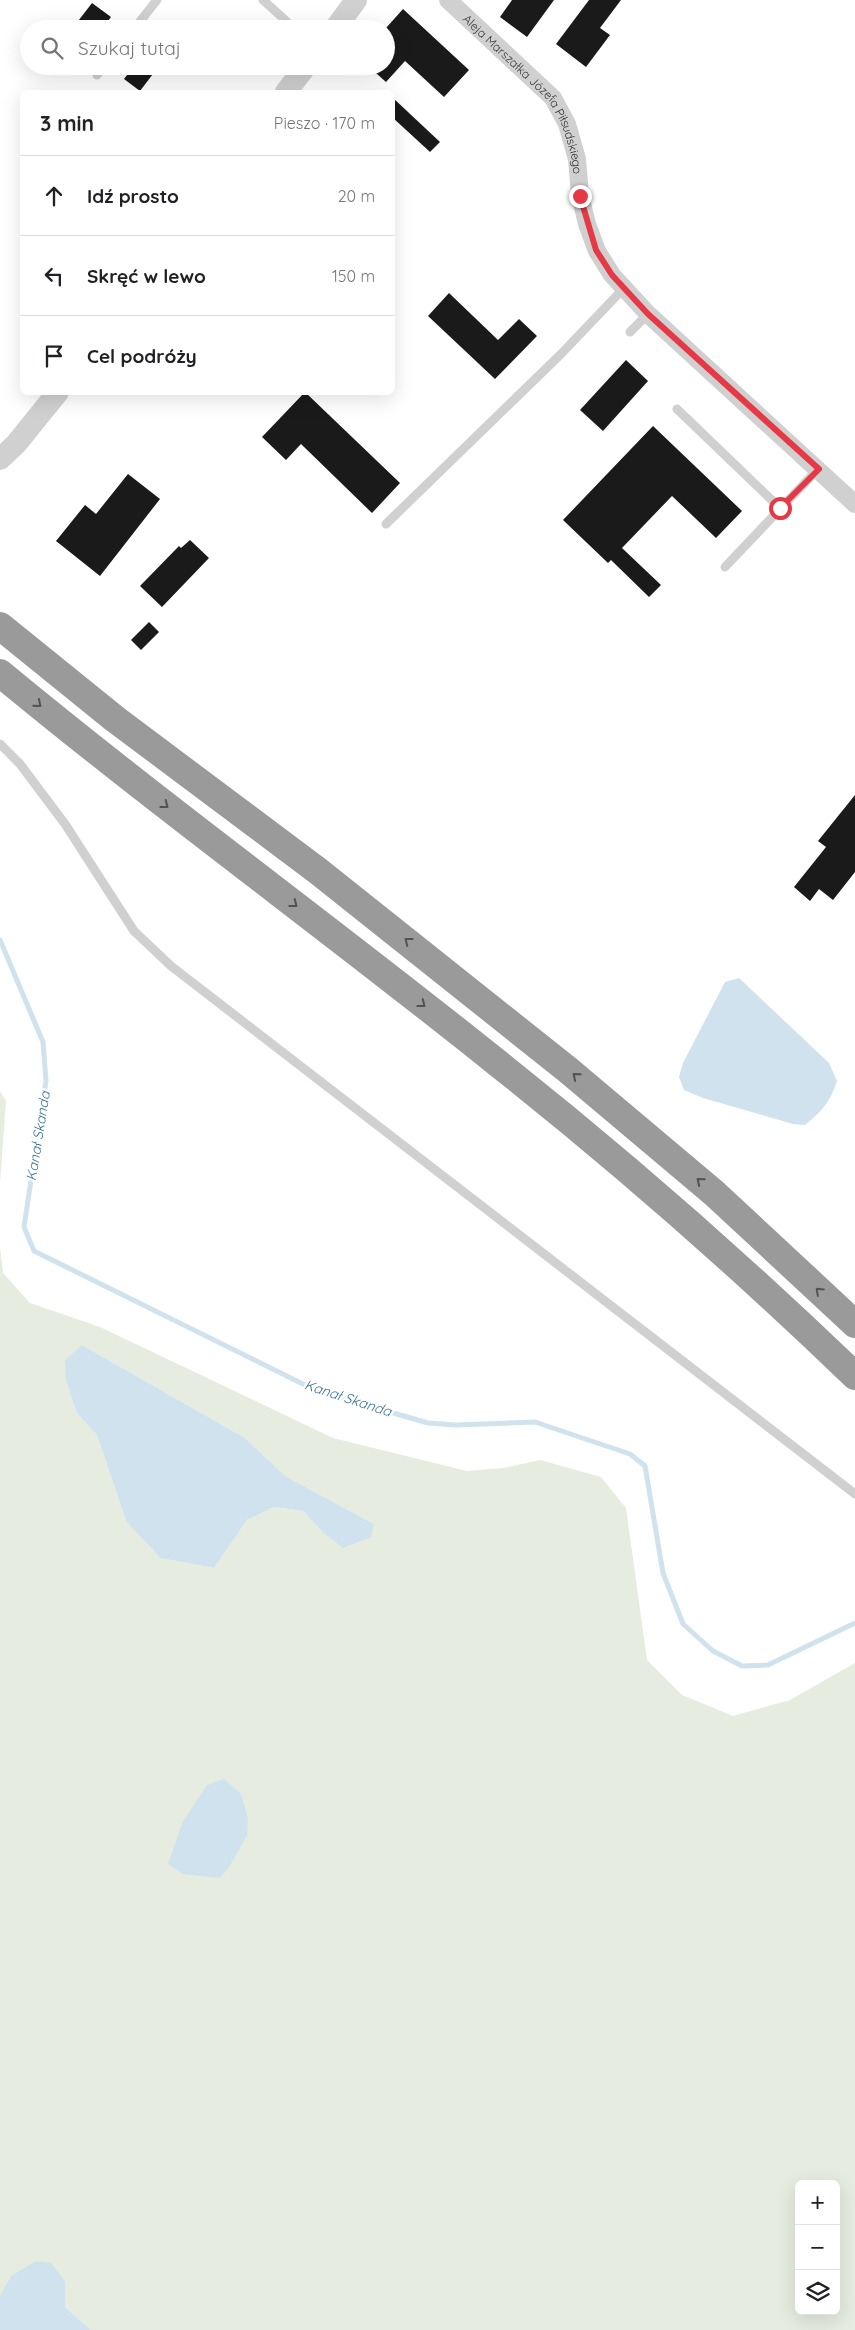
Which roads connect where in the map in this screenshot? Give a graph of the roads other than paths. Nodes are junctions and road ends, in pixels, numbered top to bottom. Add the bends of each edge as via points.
1 (157, 0) edge
2 (263, 0) edge
3 (356, 0) edge
4 (448, 0) edge
5 (141, 20) edge
6 (285, 20) edge
7 (341, 20) edge
8 (299, 75) edge
9 (288, 90) edge
10 (624, 288) junction
11 (648, 314) junction
12 (630, 332) dead end
13 (56, 395) edge
14 (677, 409) dead end
15 (0, 459) edge
16 (819, 469) junction
17 (855, 504) edge
18 (780, 508) junction
19 (386, 524) dead end
20 (725, 567) dead end
21 (0, 626) edge
22 (0, 674) edge
23 (0, 744) edge
24 (855, 1324) edge
25 (855, 1376) edge
26 (855, 1494) edge

1 - 5 lane
2 - 6 lane
3 - 7 street
4 - 10 street, Aleja Marszałka Józefa Piłsudskiego via 553,98 568,124 577,160 580,196 596,250
8 - 9 street
10 - 11 street, Aleja Marszałka Józefa Piłsudskiego
10 - 19 lane
11 - 12 lane
11 - 16 street, Aleja Marszałka Józefa Piłsudskiego
13 - 15 street
14 - 18 lane
16 - 17 street, Aleja Marszałka Józefa Piłsudskiego
16 - 18 lane
18 - 20 lane
24 -> 21 highway via 714,1193 568,1070 318,870 115,719
22 -> 25 highway via 94,751 496,1062 687,1222 784,1307
23 - 26 lane via 20,764 65,824 134,931 171,966

